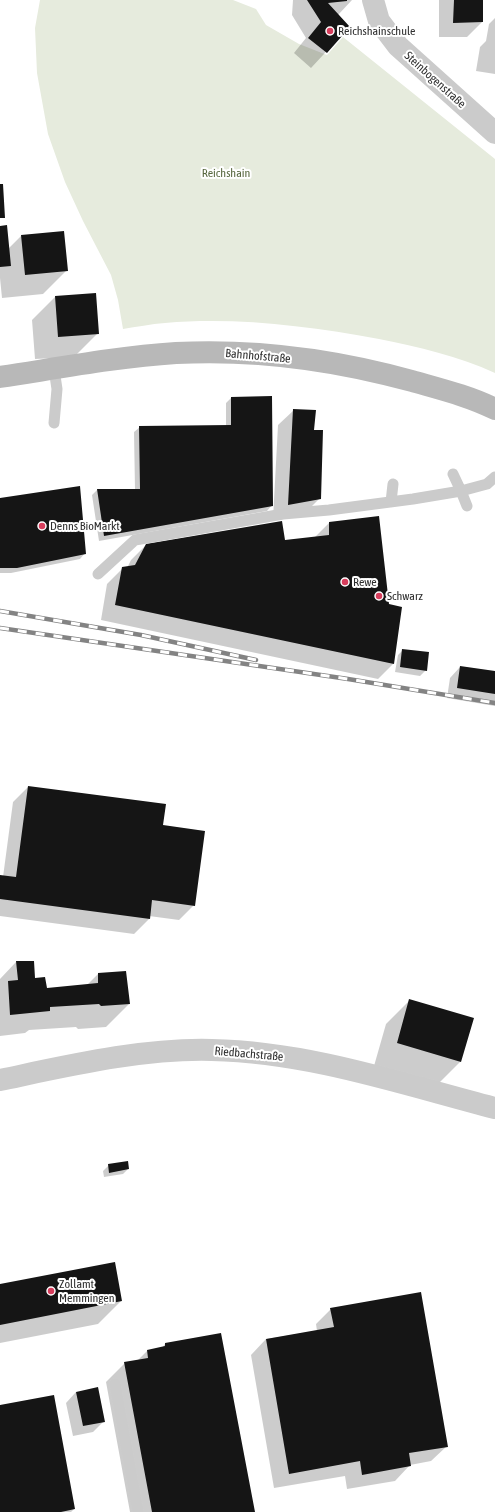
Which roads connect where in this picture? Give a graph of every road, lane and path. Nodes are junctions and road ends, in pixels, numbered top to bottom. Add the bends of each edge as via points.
1 (373, 0) edge
2 (495, 133) edge
3 (54, 369) junction
4 (4, 376) edge
5 (495, 409) edge
6 (54, 424) dead end
7 (453, 474) dead end
8 (495, 477) edge
9 (393, 484) dead end
10 (461, 491) junction
11 (391, 502) junction
12 (467, 506) dead end
13 (98, 574) dead end
14 (0, 1080) edge
15 (495, 1108) edge
16 (115, 1384) dead end
17 (138, 1512) edge

1 - 2 street, Steinbogenstraße via 379,21 398,46
3 - 4 street, Bahnhofstraße
3 - 5 street, Bahnhofstraße via 176,353 244,353 313,360 378,372 438,388
3 - 6 lane via 57,388
7 - 10 lane
8 - 10 lane via 487,484
9 - 11 lane
10 - 11 lane via 414,504
10 - 12 lane
11 - 13 lane via 283,514 135,540
14 - 15 street, Riedbachstraße via 133,1056 224,1050 312,1061
16 - 17 lane

